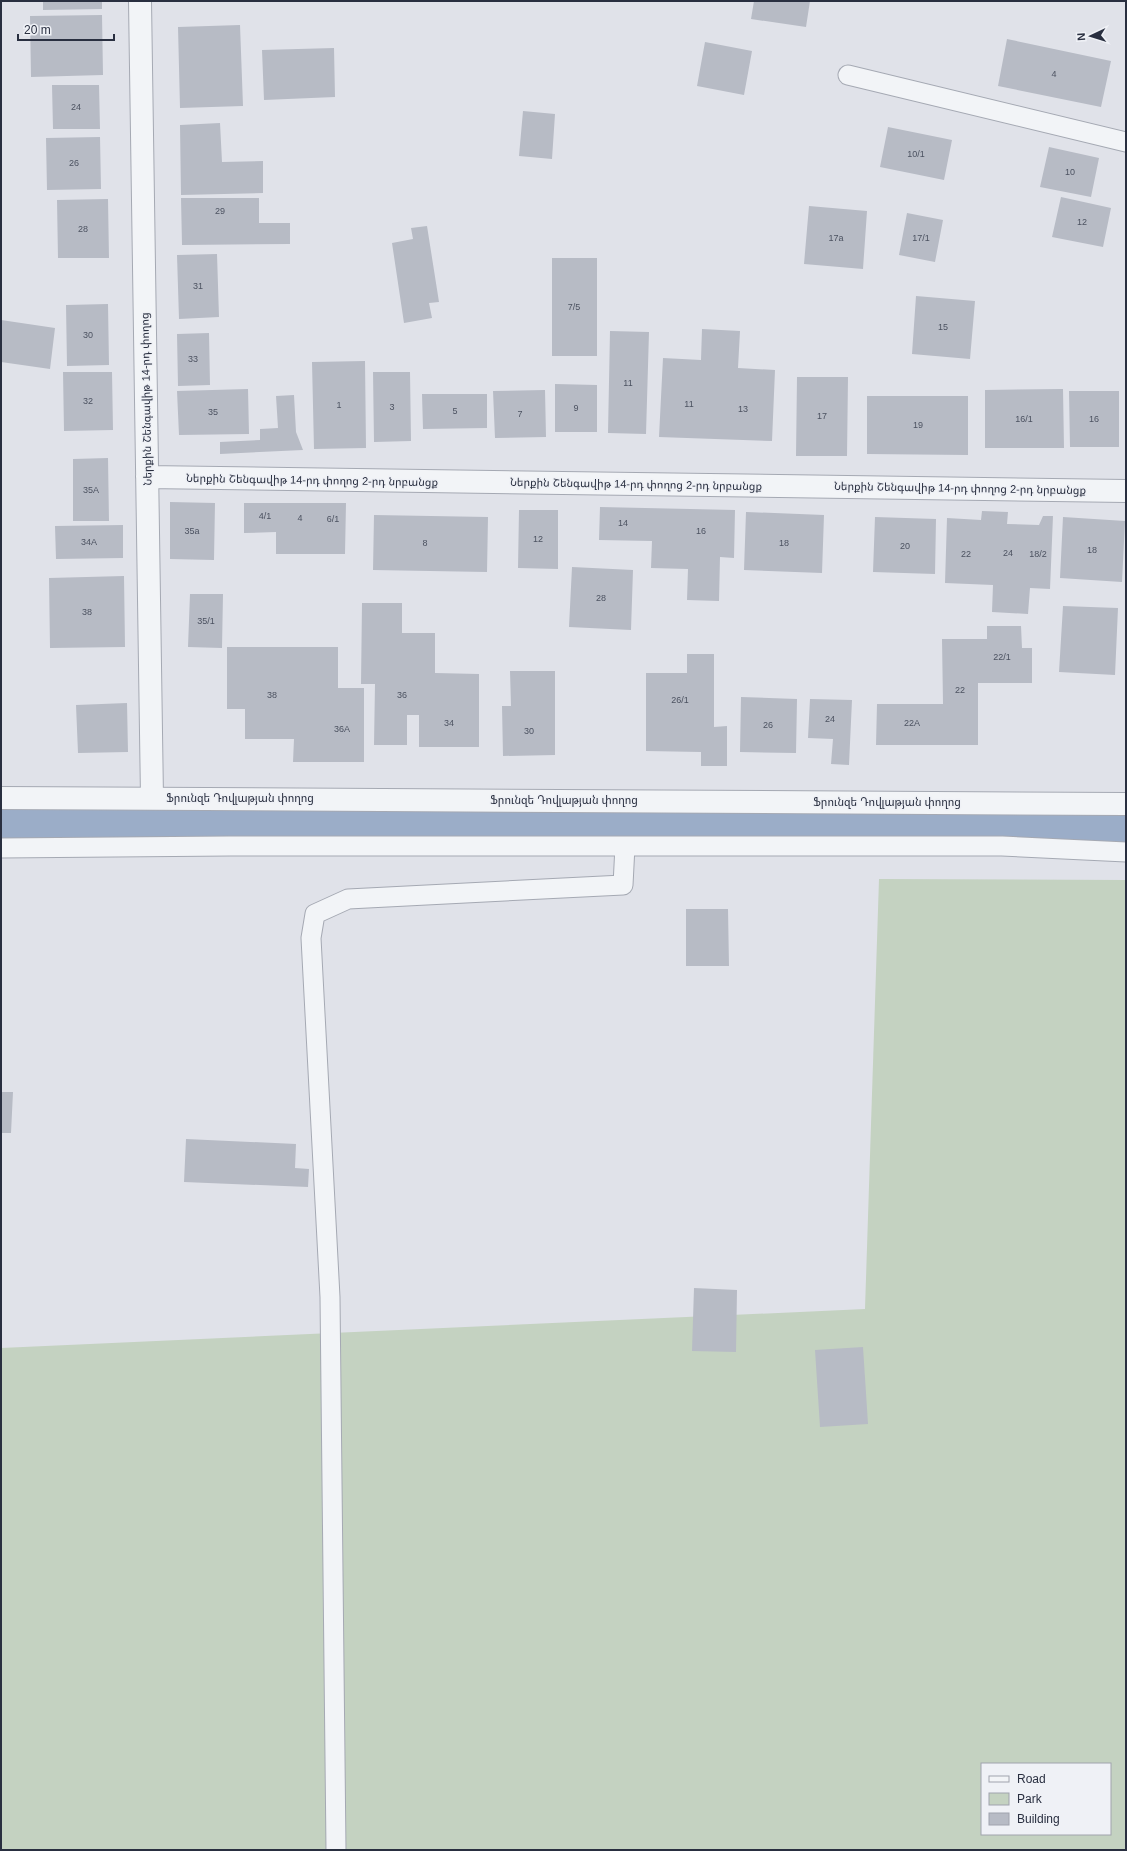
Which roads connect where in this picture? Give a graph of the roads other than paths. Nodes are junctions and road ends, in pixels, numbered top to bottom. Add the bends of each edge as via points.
1 (140, 1) edge
2 (848, 75) dead end
3 (1126, 142) edge
4 (147, 477) junction
5 (1126, 490) edge
6 (1, 798) edge
7 (152, 798) junction
8 (1126, 804) edge
9 (625, 846) junction
10 (1, 848) edge
11 (1126, 852) edge
12 (336, 1850) edge

1 - 4 street, Ներքին Շենգավիթ 14-րդ փողոց
2 - 3 lane
4 - 5 street, Ներքին Շենգավիթ 14-րդ փողոց 2-րդ նրբանցք
4 - 7 street, Ներքին Շենգավիթ 14-րդ փողոց
6 - 7 street, Ֆրունզե Դովլաթյան փողոց
7 - 8 street, Ֆրունզե Դովլաթյան փողոց
9 - 10 lane
9 - 11 lane via 1002,846
9 - 12 lane via 623,885 348,899 315,914 311,938 330,1297

